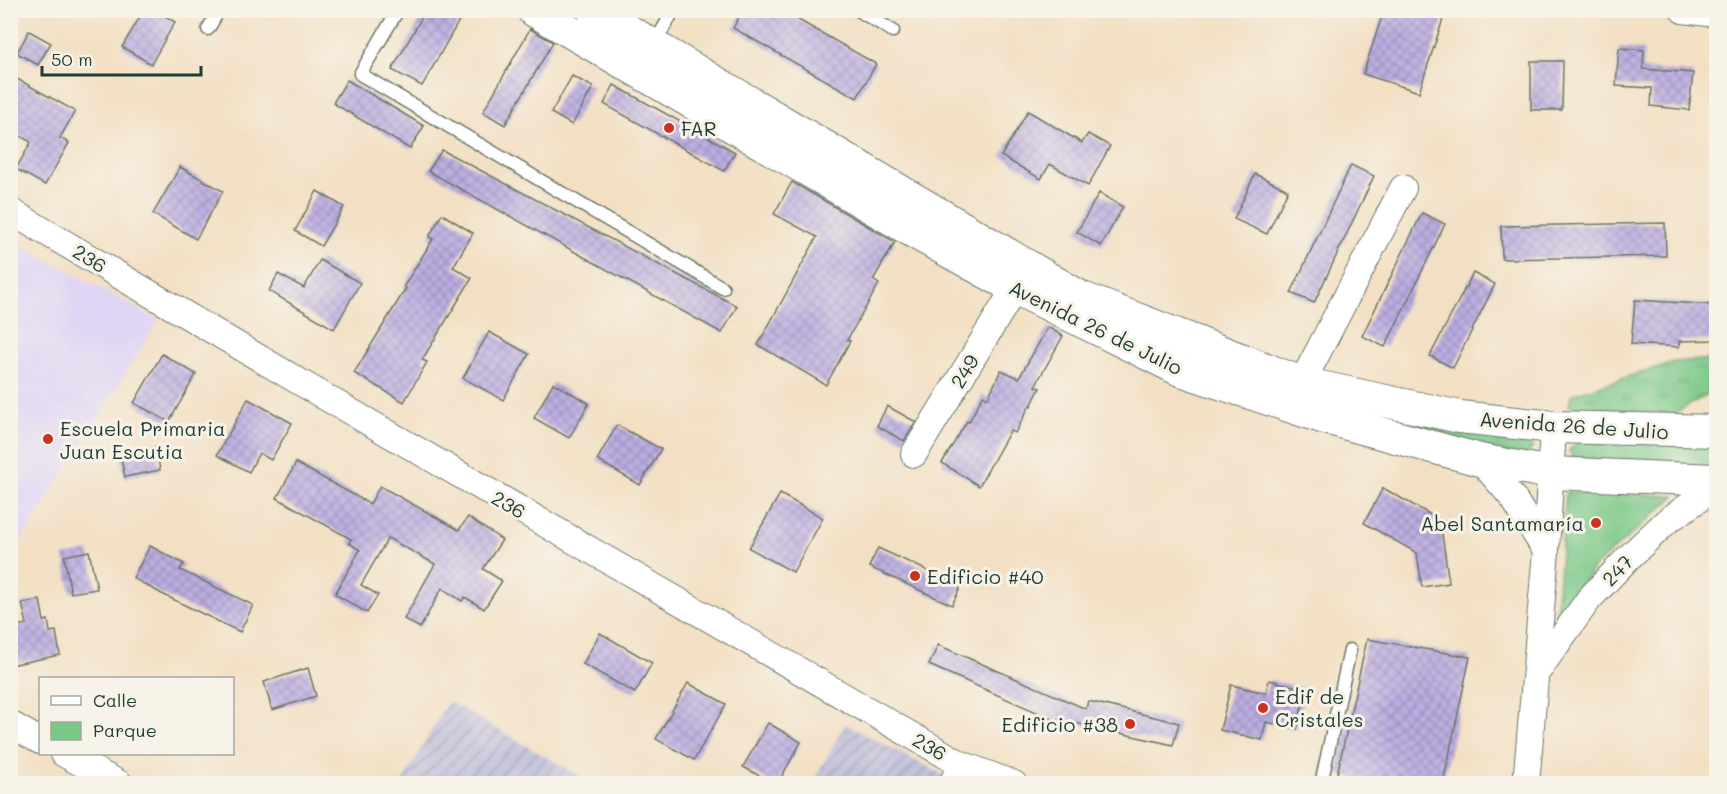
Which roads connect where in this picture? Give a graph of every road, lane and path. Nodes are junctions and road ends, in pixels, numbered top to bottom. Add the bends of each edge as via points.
1 (219, 10) edge
2 (398, 10) edge
3 (533, 10) edge
4 (593, 10) edge
5 (674, 10) edge
6 (858, 10) edge
7 (1683, 10) edge
8 (1716, 14) edge
9 (208, 29) dead end
10 (893, 31) dead end
11 (654, 45) junction
12 (1403, 188) dead end
13 (10, 211) edge
14 (723, 288) dead end
15 (1014, 288) junction
16 (1296, 395) junction
17 (1716, 414) edge
18 (1553, 427) junction
19 (1716, 431) edge
20 (1684, 432) junction
21 (915, 454) dead end
22 (1480, 460) junction
23 (1551, 473) junction
24 (1716, 480) edge
25 (1716, 488) edge
26 (1546, 551) junction
27 (1350, 650) dead end
28 (1536, 672) junction
29 (10, 724) edge
30 (39, 740) edge
31 (68, 755) edge
32 (956, 774) edge
33 (120, 783) edge
34 (1014, 783) edge
35 (1321, 783) edge
36 (1526, 783) edge

1 - 9 lane
2 - 14 lane via 360,74
3 - 15 street, Avenida 26 de Julio
4 - 11 street, Avenida 26 de Julio
5 - 11 lane
6 - 10 lane
7 - 8 street
11 - 16 street, Avenida 26 de Julio via 1080,297
12 - 16 street
13 - 32 street, 236
15 - 16 street, Avenida 26 de Julio via 1178,369
15 - 21 street, 249
16 - 18 street, Avenida 26 de Julio
16 - 22 street, Avenida 26 de Julio via 1322,417
17 - 20 street
18 - 20 street, Avenida 26 de Julio
18 - 23 street
19 - 20 street, Avenida 26 de Julio
22 - 23 street, Avenida 26 de Julio
22 - 26 street via 1513,498
23 - 24 street, Avenida 26 de Julio
23 - 26 street
25 - 28 street, 247 via 1667,521 1628,558 1589,599
26 - 28 street
27 - 35 lane
28 - 36 street
29 - 30 street
31 - 33 street
32 - 34 street, 236

